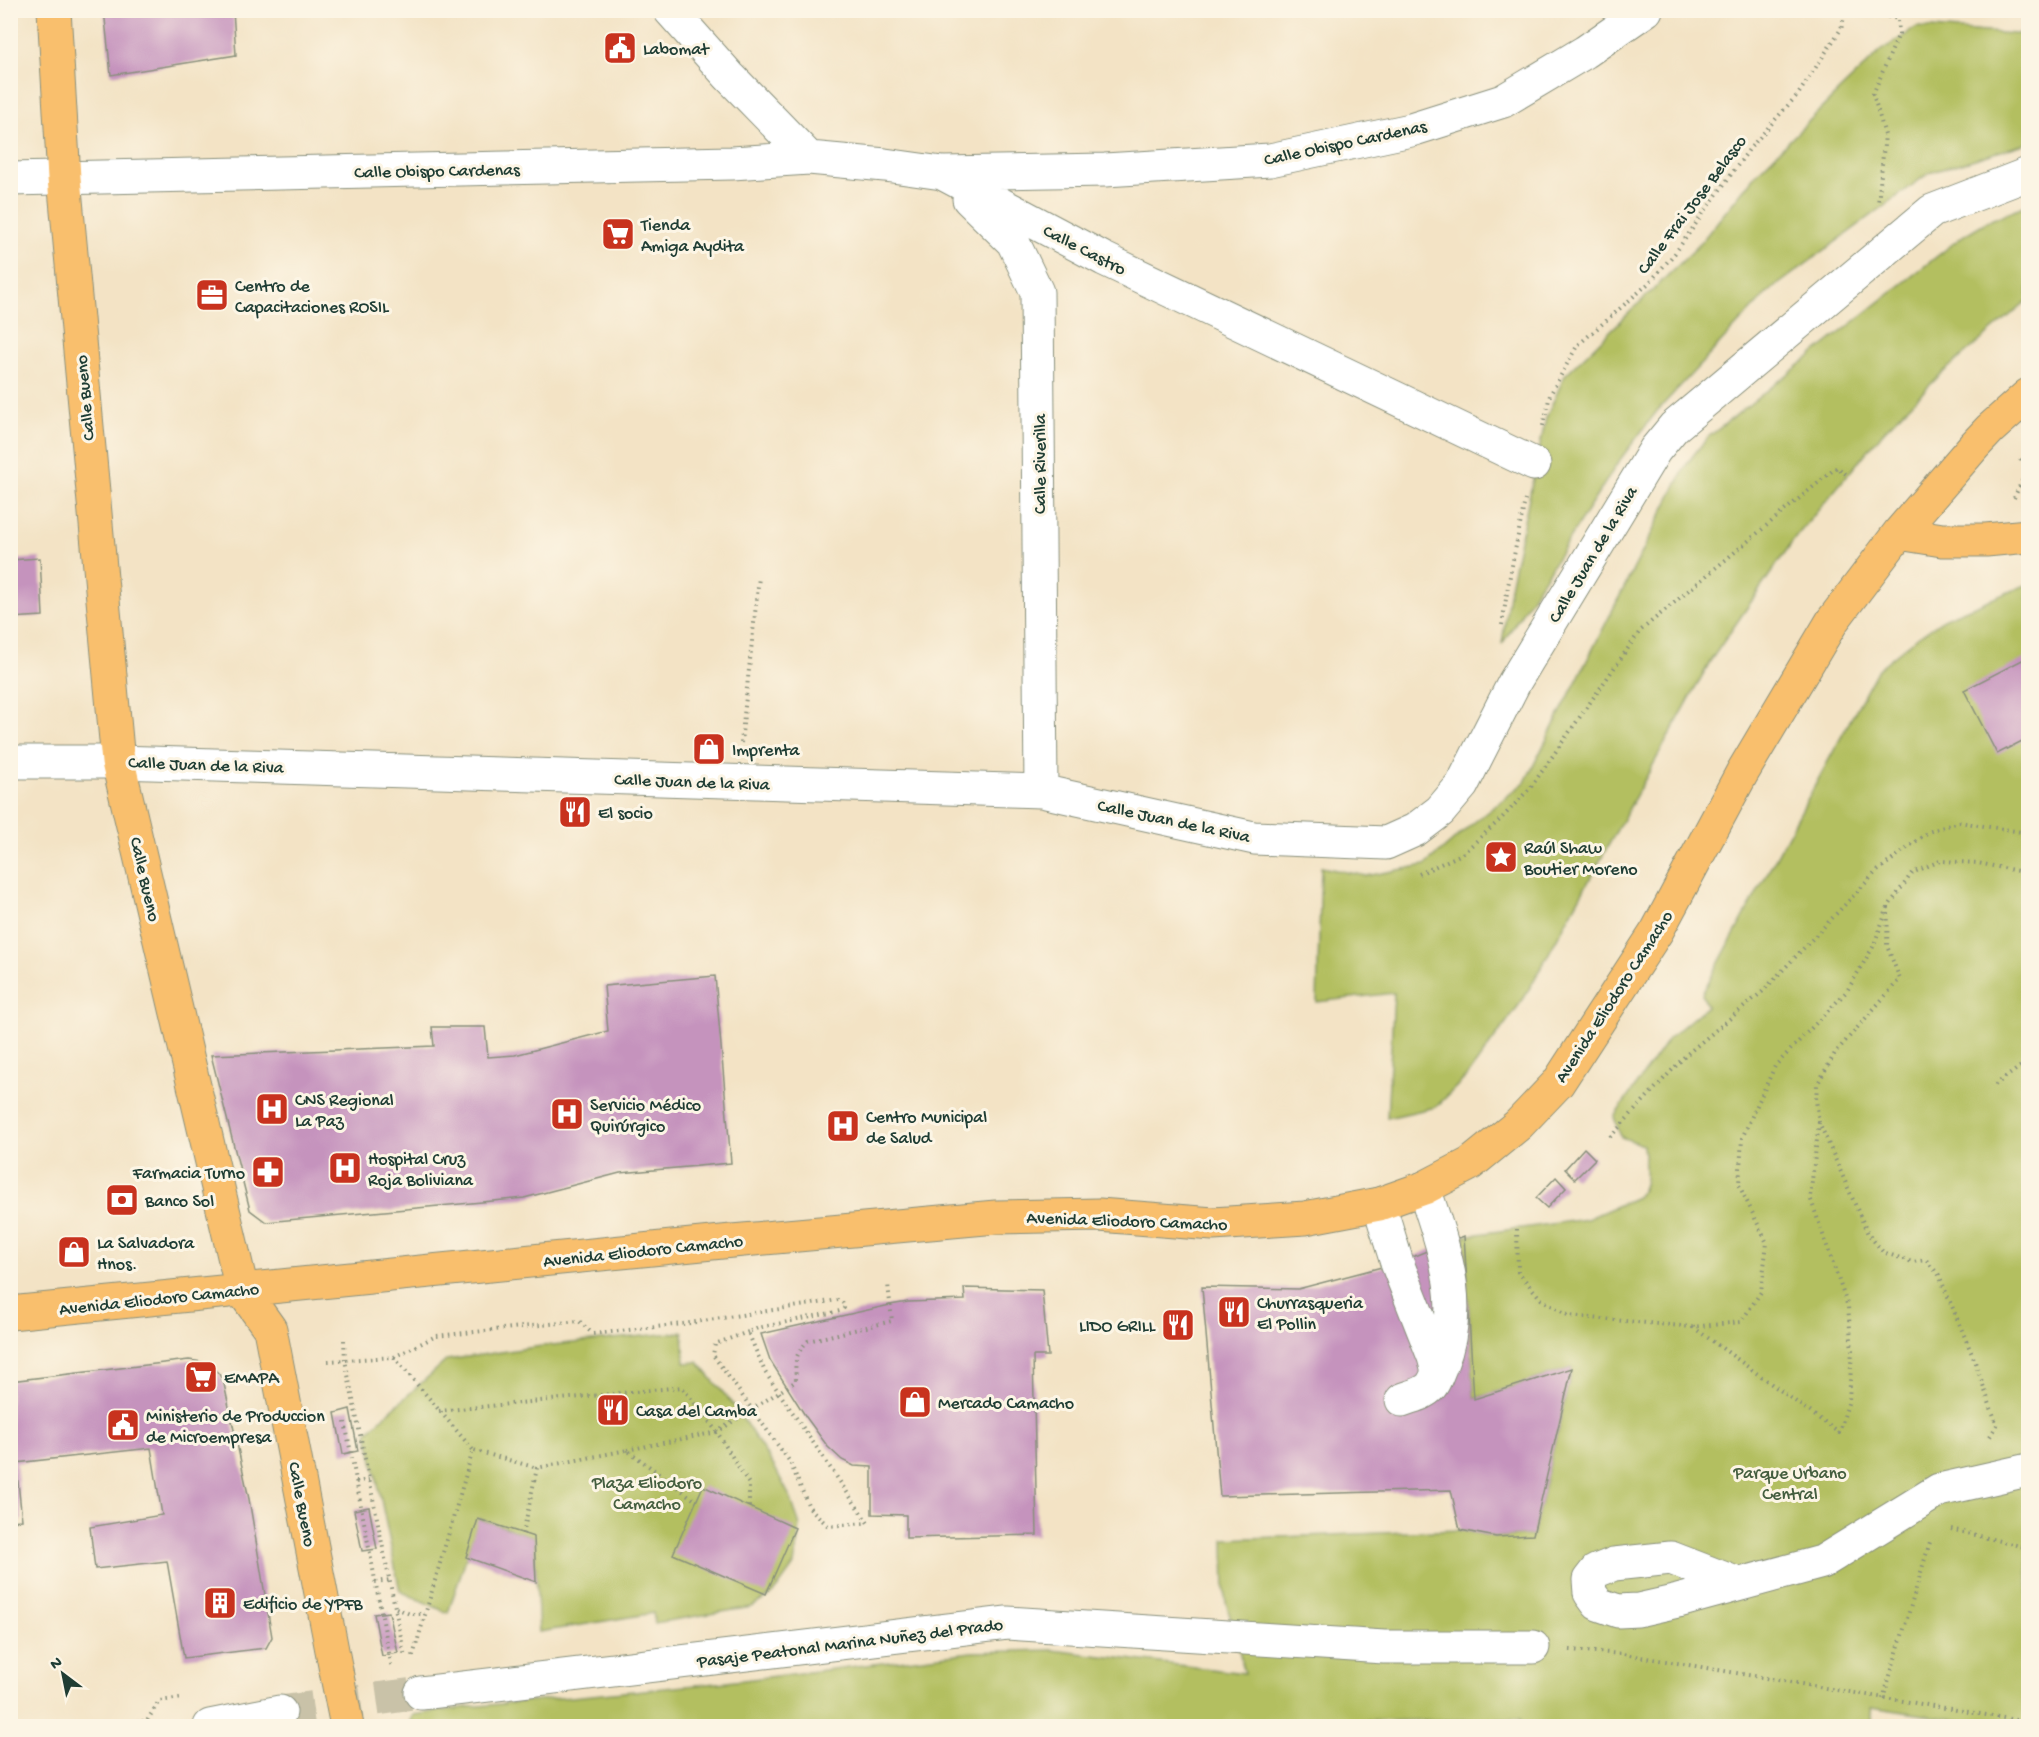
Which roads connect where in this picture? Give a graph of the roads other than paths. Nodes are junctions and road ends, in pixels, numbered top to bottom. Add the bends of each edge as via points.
1 (54, 10) edge
2 (670, 10) edge
3 (1646, 10) edge
4 (809, 158) junction
5 (942, 173) junction
6 (2028, 174) edge
7 (64, 178) junction
8 (10, 179) edge
9 (2028, 395) edge
10 (1534, 464) road end
11 (1899, 533) junction
12 (2028, 536) edge
13 (10, 762) edge
14 (118, 762) junction
15 (1041, 791) junction
16 (1424, 1188) junction
17 (1379, 1204) junction
18 (303, 1284) junction
19 (242, 1290) junction
20 (10, 1313) edge
21 (270, 1329) junction
22 (1438, 1372) junction
23 (1402, 1400) dead end
24 (2028, 1470) edge
25 (1738, 1584) dead end
26 (1533, 1647) road end
27 (413, 1672) tunnel mouth
28 (280, 1712) tunnel mouth
29 (210, 1726) edge
30 (347, 1726) edge

1 - 7 main road, Calle Bueno
2 - 4 street
3 - 5 street, Calle Obispo Cardenas via 1586,52 1503,101 1411,130 1270,160 1105,170
4 - 5 street, Calle Castro
4 - 7 street, Calle Obispo Cardenas
5 - 10 street, Calle Castro via 1104,259
5 - 15 street, Calle Riverilla via 1013,242 1037,292
6 - 15 street, Calle Juan de la Riva via 1932,211 1674,427 1655,450 1515,681 1462,785 1440,811 1415,830 1386,843 1254,838
7 - 8 street, Calle Obispo Cardenas
7 - 14 main road, Calle Bueno
9 - 11 main road, Avenida Eliodoro Camacho via 1990,429
11 - 12 main road via 1942,540
11 - 16 main road, Avenida Eliodoro Camacho via 1833,620 1742,773 1657,931 1558,1083 1518,1125 1470,1164
13 - 14 street, Calle Juan de la Riva
14 - 15 street, Calle Juan de la Riva
14 - 19 main road, Calle Bueno
16 - 17 main road, Avenida Eliodoro Camacho
16 - 22 street via 1450,1276 1449,1344
17 - 18 main road, Avenida Eliodoro Camacho via 1305,1218 1213,1224 1099,1215 996,1217
17 - 22 street via 1396,1263
18 - 19 main road, Avenida Eliodoro Camacho
18 - 21 main road via 282,1302
19 - 20 main road, Avenida Eliodoro Camacho
19 - 21 main road, Calle Bueno
21 - 30 main road, Calle Bueno, bridge
22 - 23 street via 1432,1385 1422,1393
24 - 25 street via 1940,1490 1822,1562
26 - 27 street, Pasaje Peatonal Marina Nuñez del Prado via 1384,1647 1006,1623
28 - 29 street

